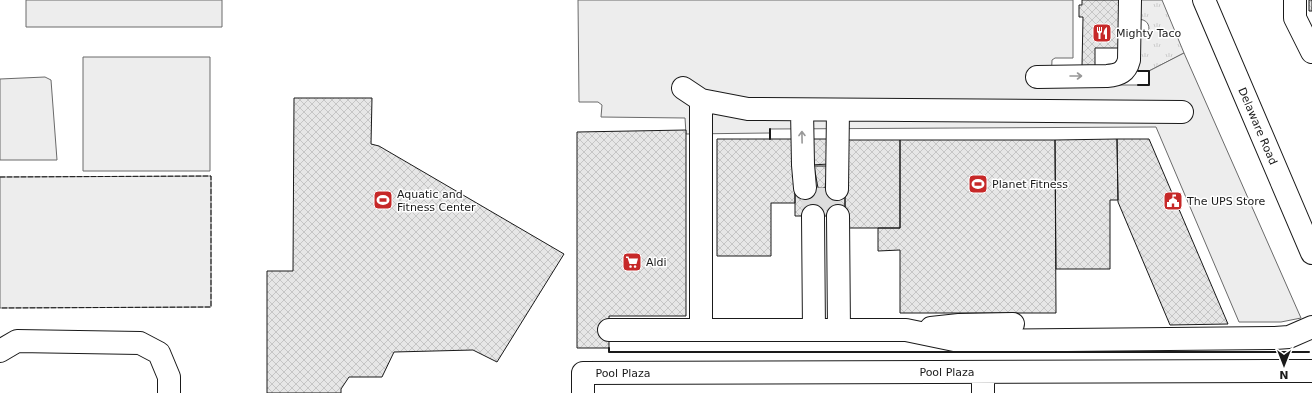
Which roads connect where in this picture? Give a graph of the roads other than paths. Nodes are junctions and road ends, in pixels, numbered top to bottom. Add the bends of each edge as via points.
1 (1130, 0) edge
2 (1204, 0) edge
3 (1295, 0) edge
4 (1312, 52) edge
5 (1037, 77) dead end
6 (683, 88) dead end
7 (701, 100) junction
8 (802, 110) junction
9 (838, 110) junction
10 (1182, 112) dead end
11 (1312, 253) edge
12 (1014, 324) dead end
13 (1312, 327) edge
14 (701, 329) junction
15 (609, 330) dead end
16 (823, 330) junction
17 (906, 330) junction
18 (0, 351) edge
19 (1312, 371) edge
20 (983, 382) edge
21 (583, 383) edge
22 (169, 393) edge

5 -> 1 street via 1107,76 1123,72 1129,60
2 - 11 street, Delaware Road
3 - 4 street via 1296,18
6 - 7 street
7 - 8 street via 748,109
7 - 14 street
8 - 9 street
9 -> 8 street via 838,165 821,189 803,165
9 - 10 street
12 - 17 street via 959,325
13 - 17 street via 1289,337 1275,338 959,341
14 - 15 street
14 - 16 street
16 - 16 street via 822,216
16 - 17 street
18 - 22 street via 17,341 140,343 160,353 169,377
19 - 20 street, Pool Plaza
20 - 21 street, Pool Plaza

